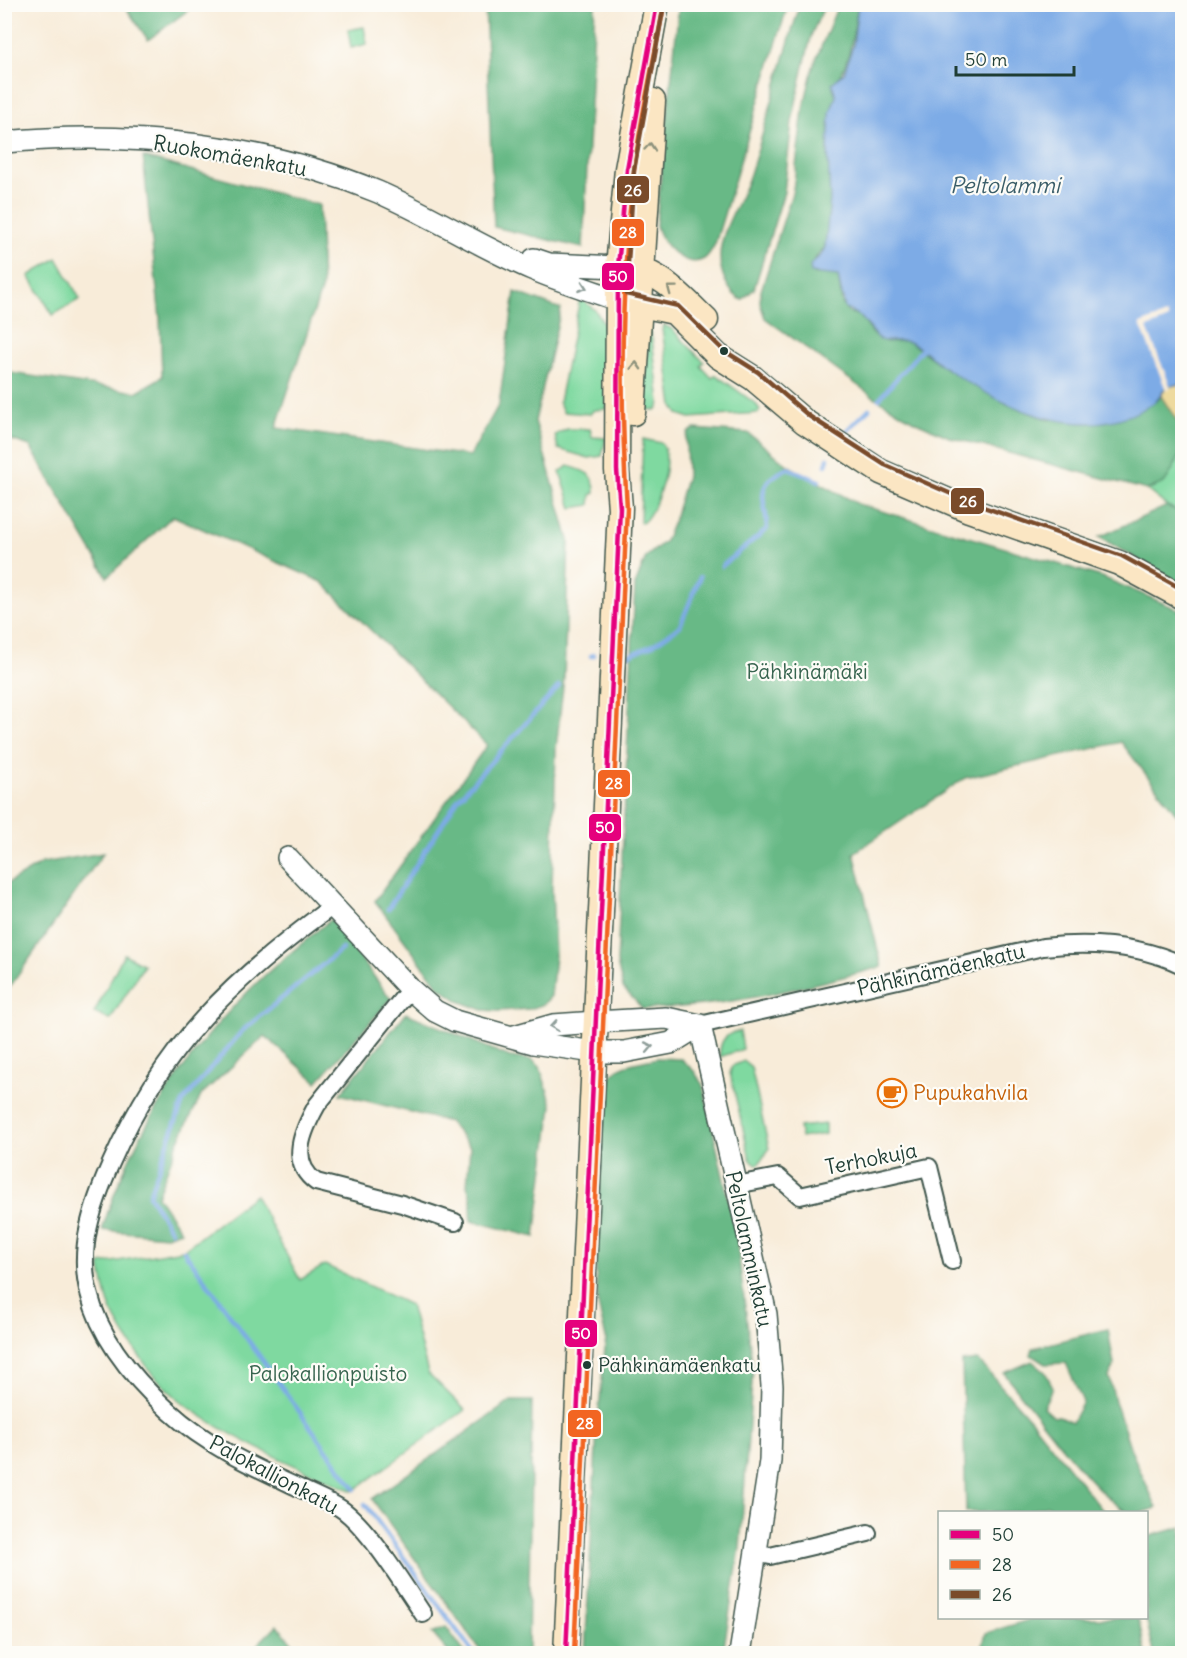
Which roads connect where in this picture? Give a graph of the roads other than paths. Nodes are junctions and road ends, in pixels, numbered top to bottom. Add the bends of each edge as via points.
1 (657, 4) edge
2 (4, 142) edge
3 (510, 256) junction
4 (630, 268) junction
5 (629, 303) junction
6 (753, 378) junction
7 (1182, 597) edge
8 (288, 858) dead end
9 (334, 905) junction
10 (1182, 965) edge
11 (410, 989) junction
12 (596, 1022) junction
13 (700, 1025) junction
14 (514, 1036) junction
15 (594, 1052) junction
16 (736, 1185) junction
17 (455, 1222) dead end
18 (952, 1261) dead end
19 (868, 1533) dead end
20 (755, 1553) junction
21 (423, 1614) dead end
22 (566, 1653) edge
23 (740, 1653) edge

1 - 4 main road via 652,41 653,114
2 - 3 street, Ruokomäenkatu via 91,138 165,142 299,165 378,192
3 - 4 street, Ruokomäenkatu via 530,257 549,264
3 -> 5 street, Ruokomäenkatu via 531,269
4 - 5 main road
6 -> 4 main road via 693,307
5 - 6 main road via 674,312 718,356
5 - 12 main road via 617,470 620,508
6 - 7 main road via 805,422 881,472 969,510 1119,563
8 - 9 street
9 - 11 street
9 - 21 street, Palokallionkatu via 276,947 240,980 168,1058 129,1123 94,1206 85,1266 89,1293 111,1343 170,1411 220,1448 341,1509 378,1550
10 - 13 street, Pähkinämäenkatu via 1121,947 1042,947
11 - 14 street via 455,1022
11 - 17 street via 317,1105 301,1142 301,1163 316,1182
12 - 13 street, Pähkinämäenkatu via 666,1018
12 -> 14 street via 553,1025
12 - 15 main road
15 -> 13 street, Pähkinämäenkatu via 624,1052 671,1043
13 - 16 street, Peltolamminkatu
14 - 15 street via 533,1043
15 - 22 main road
16 - 18 street, Terhokuja via 778,1177 800,1196 929,1167
16 - 20 street, Peltolamminkatu via 766,1314 772,1386 770,1461
19 - 20 street via 770,1556
20 - 23 street, Peltolamminkatu

